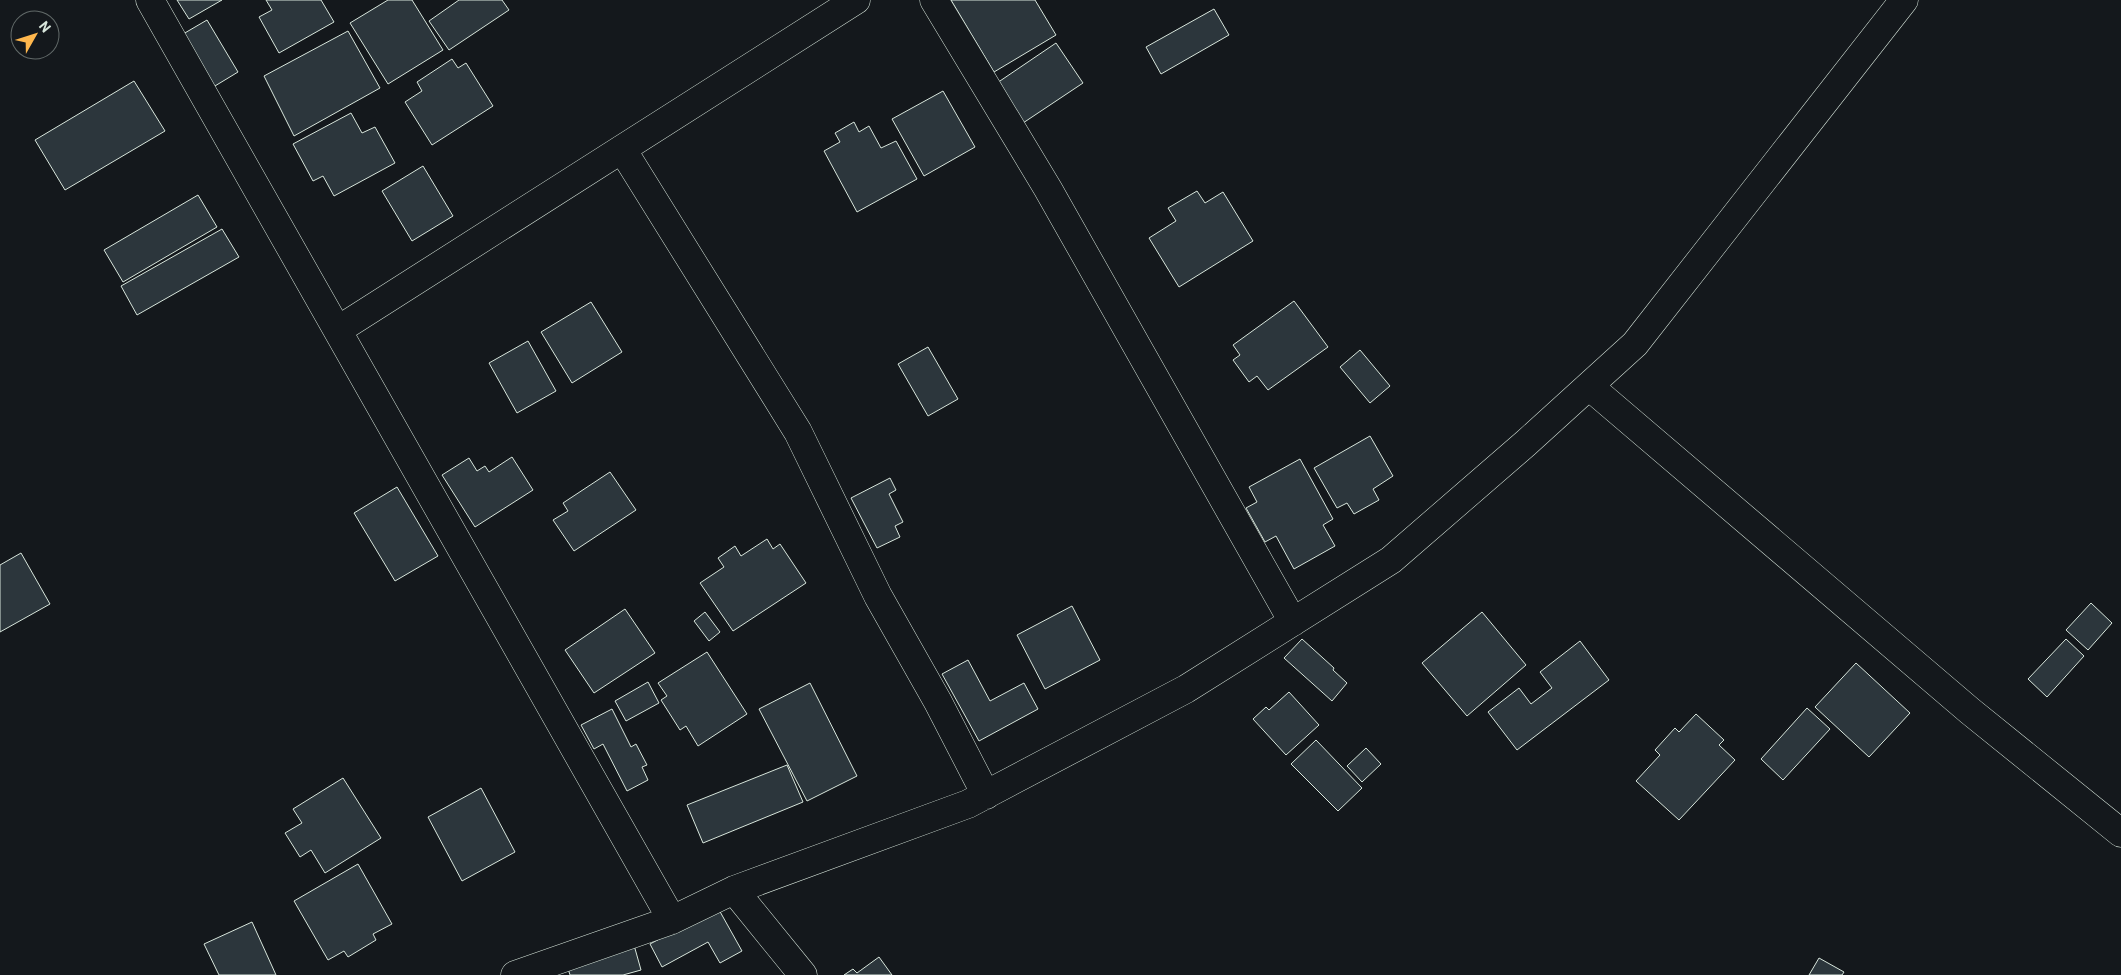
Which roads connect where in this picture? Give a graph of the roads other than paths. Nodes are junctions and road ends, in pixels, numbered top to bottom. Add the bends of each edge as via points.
1 (150, 0) edge
2 (856, 0) edge
3 (934, 0) edge
4 (1904, 0) edge
5 (622, 149) junction
6 (338, 330) junction
7 (1588, 386) junction
8 (1293, 622) junction
9 (986, 795) junction
10 (2121, 833) edge
11 (734, 890) junction
12 (672, 920) junction
13 (515, 975) edge
14 (803, 975) edge

1 - 6 street
2 - 5 street
3 - 8 street via 1048,189
4 - 7 street via 1635,344
5 - 6 street
5 - 9 street via 798,432 878,596
6 - 12 street
7 - 8 street via 1391,560
7 - 10 street via 1962,704
8 - 9 street via 1186,689
9 - 11 street
11 - 12 street
11 - 14 street
12 - 13 street

